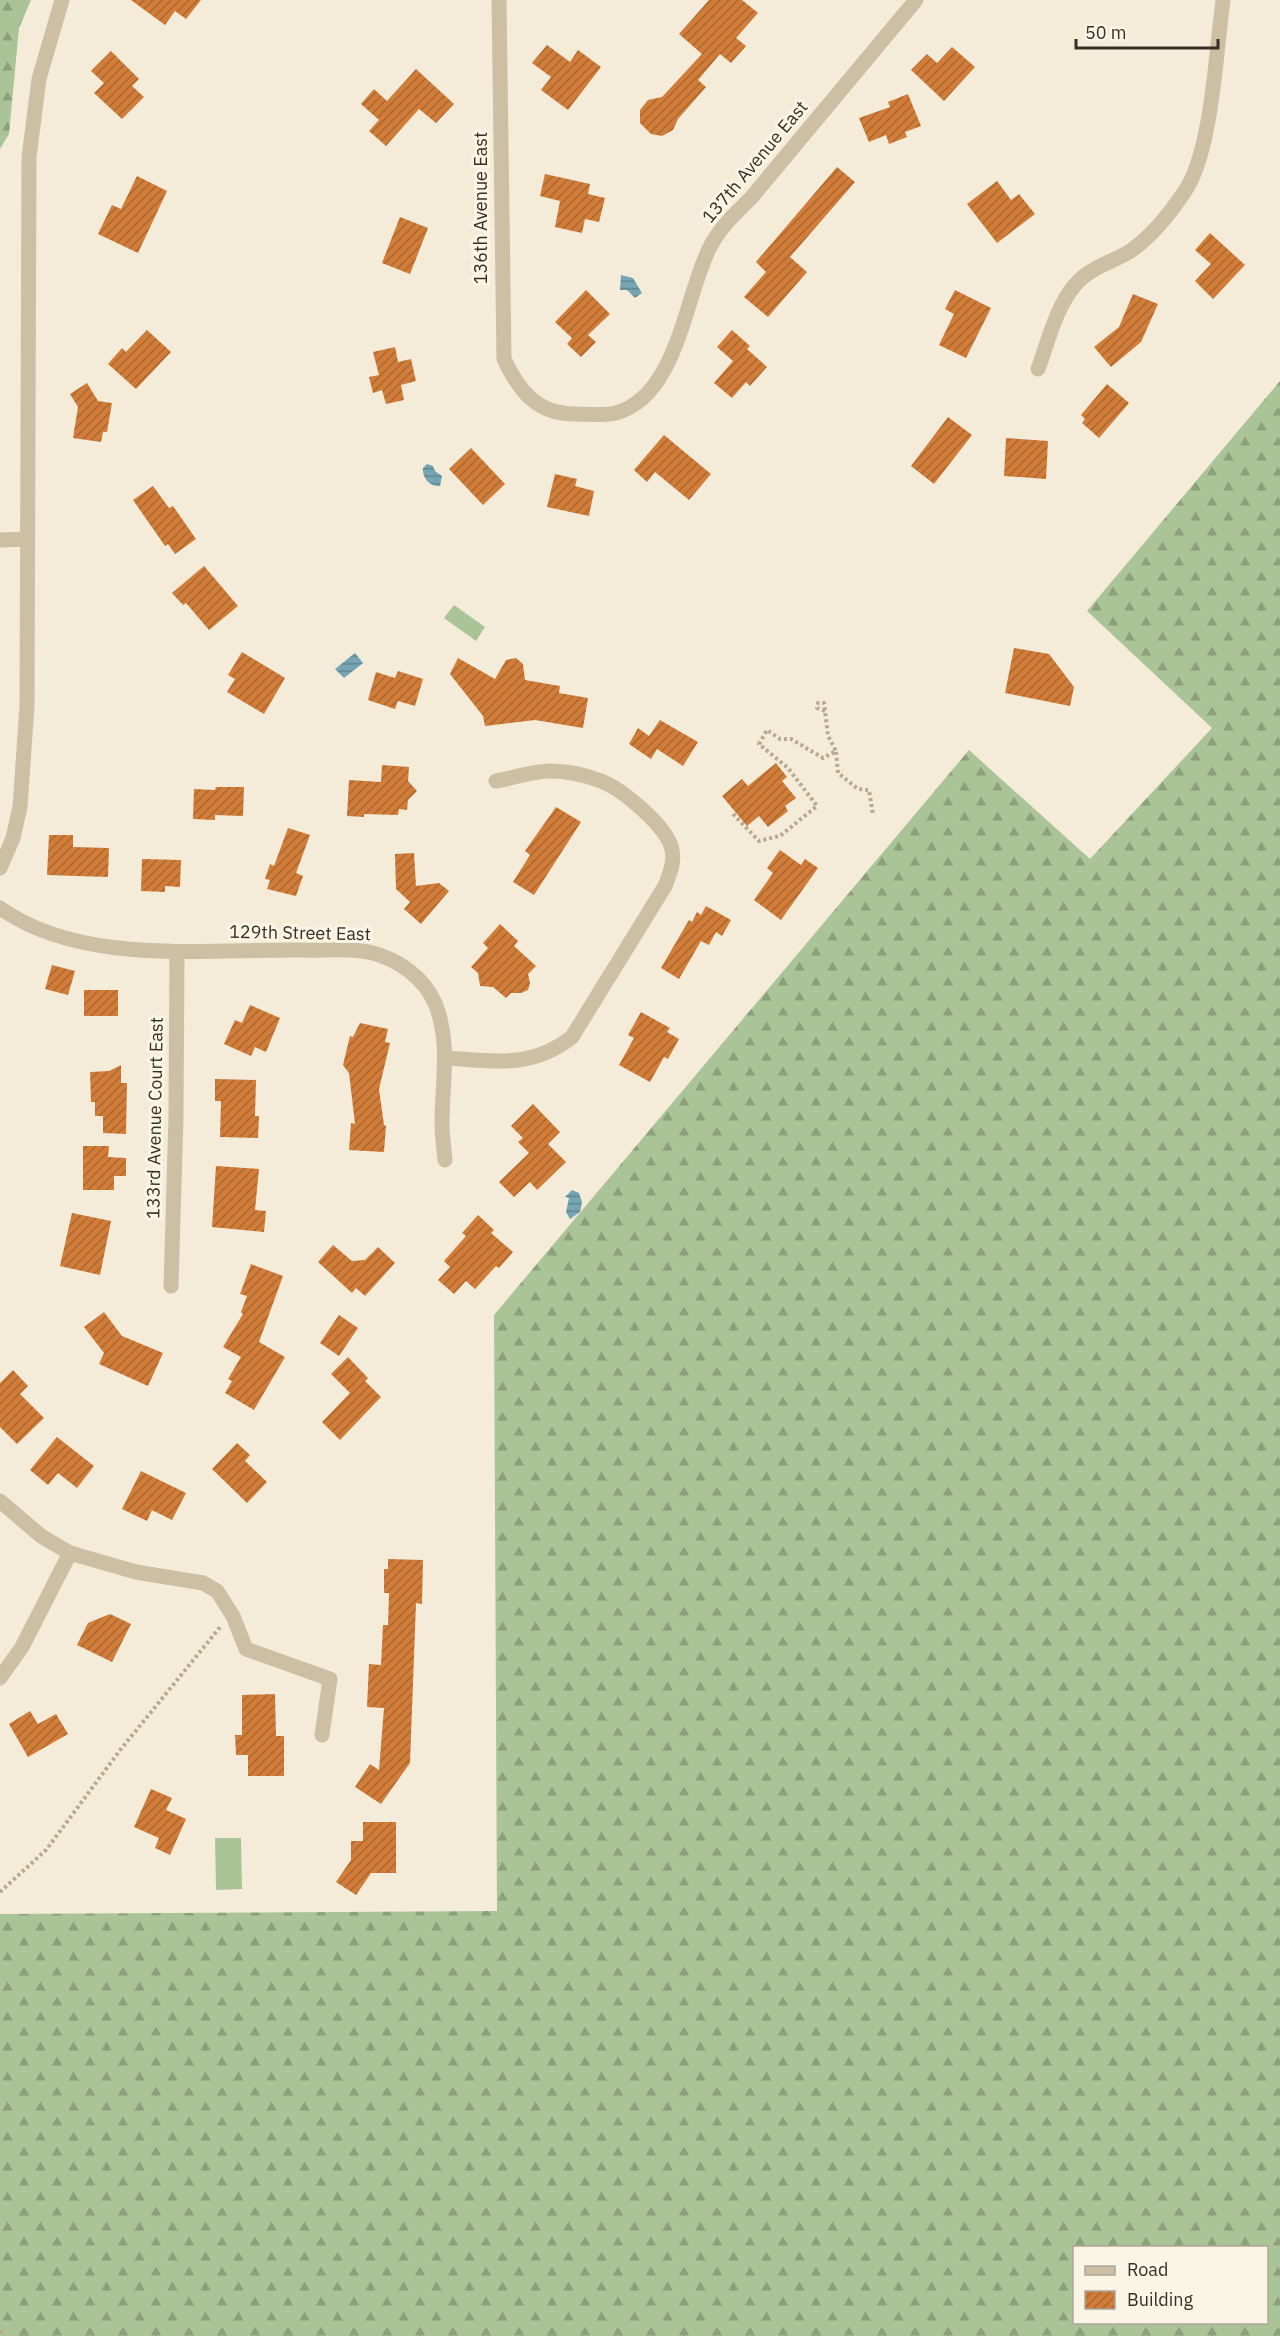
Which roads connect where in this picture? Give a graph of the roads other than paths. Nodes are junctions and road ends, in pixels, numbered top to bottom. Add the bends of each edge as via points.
1 (62, 0) edge
2 (499, 0) edge
3 (916, 0) edge
4 (1223, 0) edge
5 (1038, 369) dead end
6 (538, 403) joint
7 (27, 539) junction
8 (0, 540) edge
9 (496, 781) dead end
10 (0, 868) edge
11 (0, 908) edge
12 (177, 952) junction
13 (446, 1058) junction
14 (445, 1160) dead end
15 (171, 1286) dead end
16 (0, 1501) edge
17 (69, 1553) junction
18 (0, 1678) edge
19 (322, 1735) dead end

1 - 7 street via 39,80 29,157
2 - 6 street, 136th Avenue East via 502,346 516,385
3 - 6 street, 137th Avenue East via 710,246 678,338 654,387 633,405 615,413 562,414
4 - 5 street via 1202,157 1185,191 1147,236 1074,285
7 - 8 street
7 - 10 street via 24,782 13,838
9 - 13 street via 549,771 571,772 603,781 662,828 672,850 671,869 665,886 572,1037 556,1050 536,1058 508,1062
11 - 12 street, 129th Street East via 32,925 85,942
12 - 13 street, 129th Street East via 377,954 404,966 426,987 440,1017
12 - 15 street, 133rd Avenue Court East
13 - 14 street, 129th Street East via 442,1124
16 - 17 street via 41,1536
17 - 18 street via 32,1629
17 - 19 street via 203,1583 217,1591 246,1649 330,1679

